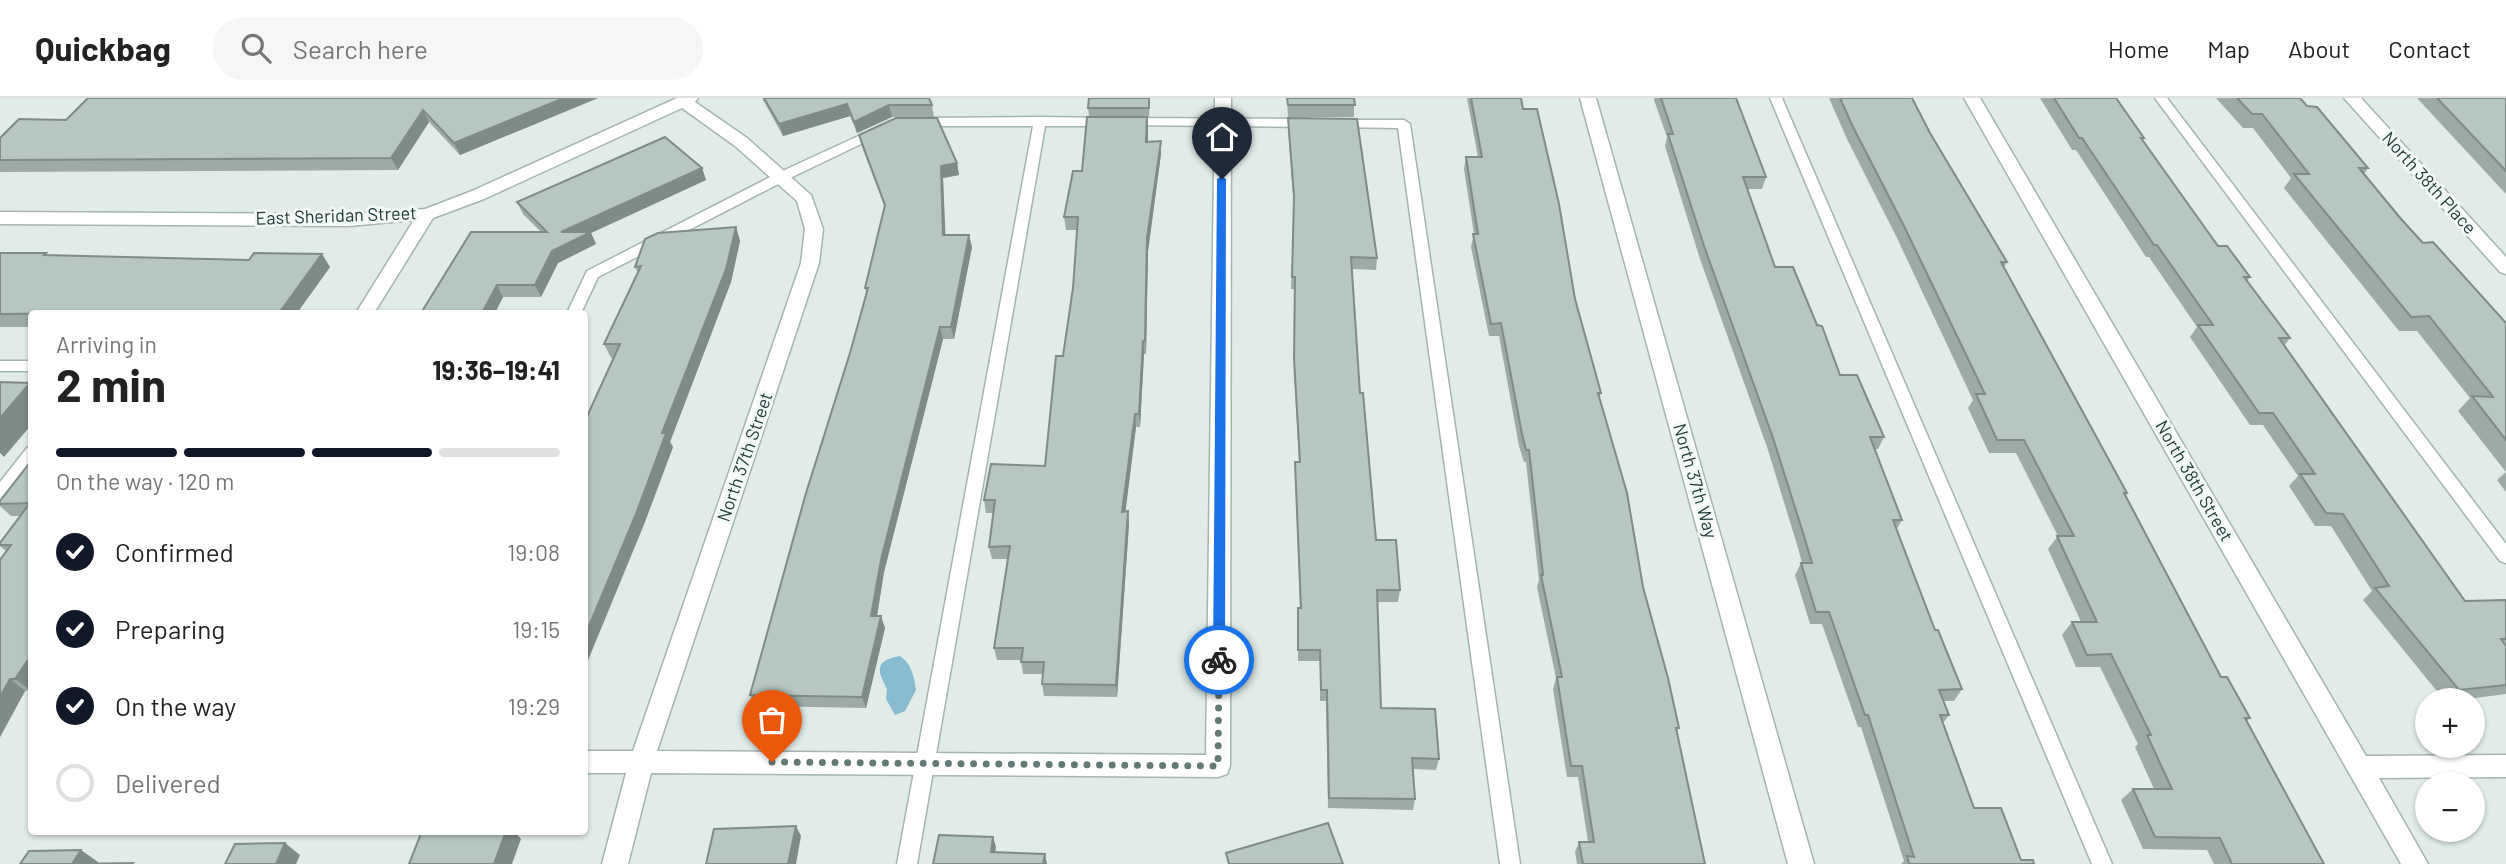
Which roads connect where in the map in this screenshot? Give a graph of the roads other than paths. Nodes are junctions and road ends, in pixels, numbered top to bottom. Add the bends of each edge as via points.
1 (1223, 98) edge
2 (1588, 98) edge
3 (1776, 98) edge
4 (1972, 98) edge
5 (2161, 98) edge
6 (2352, 98) edge
7 (687, 100) edge
8 (1040, 121) junction
9 (1222, 123) junction
10 (780, 177) junction
11 (428, 214) junction
12 (0, 218) edge
13 (2506, 268) edge
14 (367, 310) edge
15 (575, 310) edge
16 (0, 366) edge
17 (28, 366) edge
18 (28, 457) edge
19 (0, 494) edge
20 (2506, 556) edge
21 (642, 761) junction
22 (588, 762) edge
23 (925, 764) junction
24 (2506, 766) edge
25 (2359, 767) junction
26 (615, 864) edge
27 (907, 864) edge
28 (1510, 864) edge
29 (1801, 864) edge
30 (2102, 864) edge
31 (2415, 864) edge

1 - 9 street
2 - 29 street, North 37th Way
3 - 30 lane
4 - 25 street, North 38th Street
5 - 20 lane
6 - 13 street, North 38th Place
7 - 10 street, North 37th Street
7 - 11 street, East Sheridan Street
8 - 9 lane
8 - 10 lane via 903,123
8 - 23 lane
9 - 23 street via 1218,766
9 - 28 lane via 1404,124
10 - 15 lane via 592,274
10 - 21 street, North 37th Street via 805,199 814,229 810,263
11 - 12 street, East Sheridan Street via 349,220
11 - 14 street
16 - 17 lane
18 - 19 lane
21 - 22 street
21 - 23 street
21 - 26 street, North 37th Street
23 - 27 lane
24 - 25 street
25 - 31 street, North 38th Street

